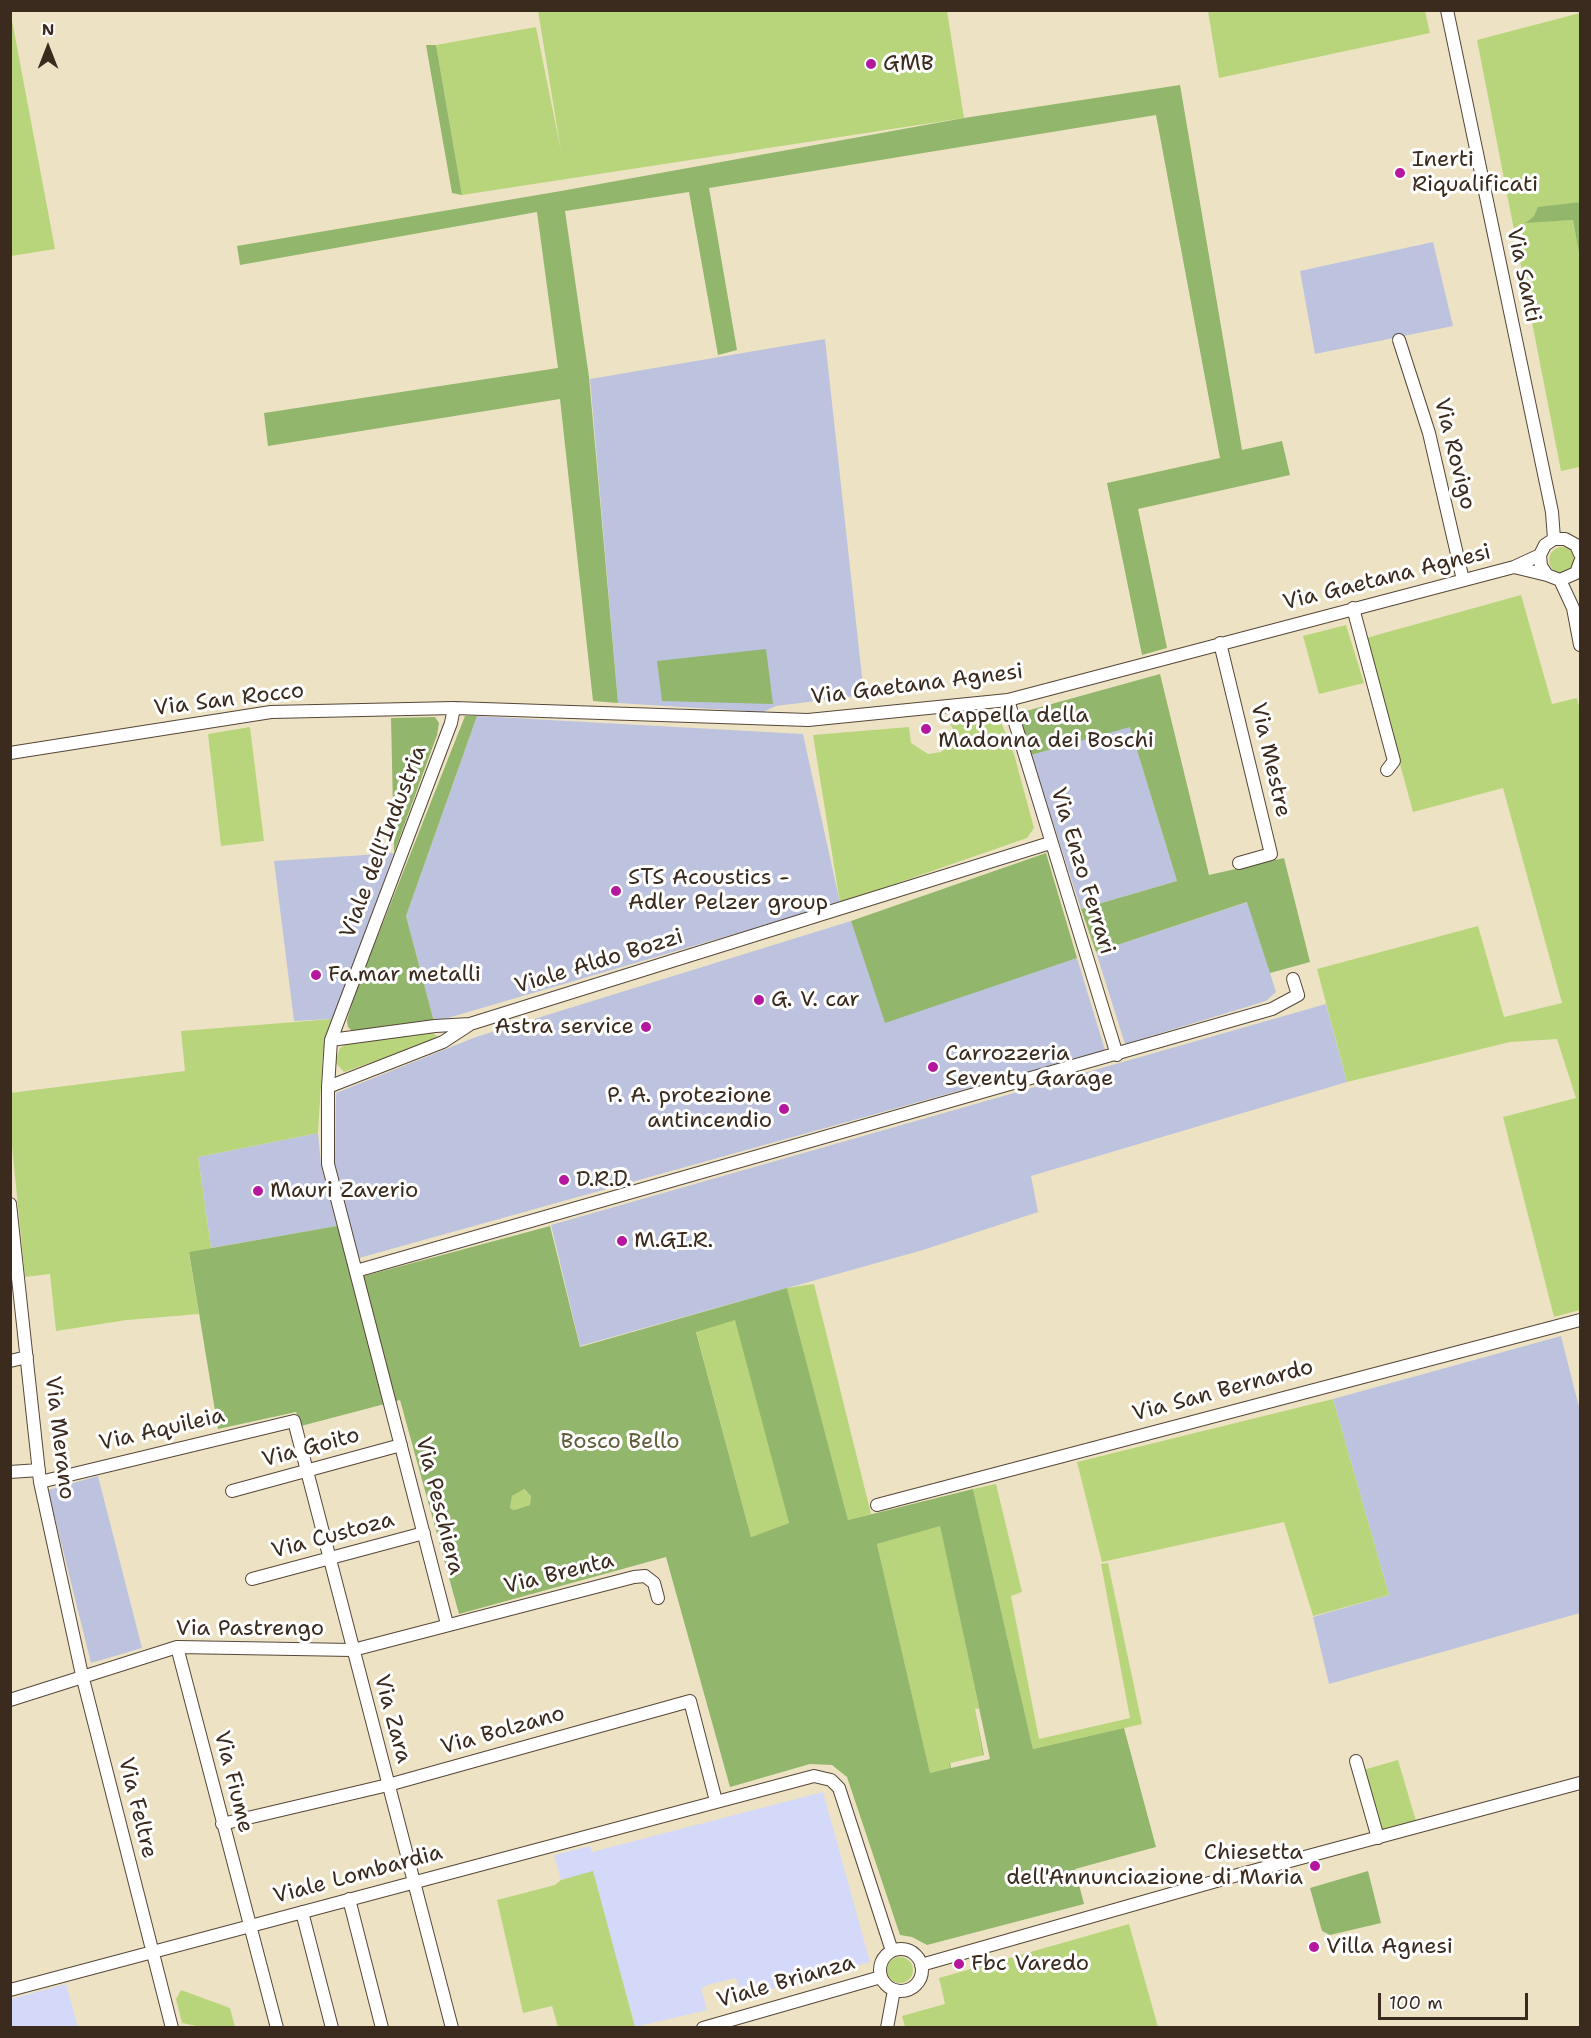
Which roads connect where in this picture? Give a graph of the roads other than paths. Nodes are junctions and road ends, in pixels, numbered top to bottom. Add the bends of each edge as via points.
1 (1448, 10) edge
2 (1399, 340) dead end
3 (1559, 539) junction
4 (1579, 548) edge
5 (1540, 555) junction
6 (1514, 567) junction
7 (1578, 568) edge
8 (1547, 575) junction
9 (1463, 580) junction
10 (1560, 580) junction
11 (1353, 608) junction
12 (1573, 608) junction
13 (1220, 643) junction
14 (1581, 645) edge
15 (1008, 700) junction
16 (453, 708) junction
17 (10, 753) edge
18 (1387, 770) dead end
19 (1050, 843) junction
20 (1239, 863) dead end
21 (1293, 979) dead end
22 (470, 1024) junction
23 (331, 1040) junction
24 (1117, 1055) junction
25 (328, 1087) junction
26 (10, 1204) edge
27 (356, 1271) junction
28 (1581, 1320) edge
29 (27, 1357) junction
30 (10, 1361) edge
31 (294, 1421) joint
32 (401, 1445) junction
33 (306, 1471) junction
34 (10, 1472) edge
35 (40, 1476) junction
36 (232, 1491) dead end
37 (877, 1505) dead end
38 (424, 1533) junction
39 (329, 1559) junction
40 (252, 1579) dead end
41 (658, 1598) dead end
42 (452, 1623) junction
43 (177, 1647) junction
44 (353, 1650) junction
45 (82, 1675) junction
46 (10, 1700) edge
47 (1356, 1761) dead end
48 (1581, 1783) edge
49 (388, 1785) junction
50 (716, 1801) junction
51 (222, 1824) junction
52 (1374, 1840) junction
53 (413, 1881) junction
54 (348, 1899) junction
55 (302, 1912) junction
56 (249, 1927) junction
57 (152, 1951) junction
58 (892, 1951) junction
59 (921, 1965) junction
60 (881, 1977) junction
61 (10, 1990) edge
62 (894, 1990) junction
63 (172, 2028) edge
64 (277, 2028) edge
65 (332, 2028) edge
66 (382, 2028) edge
67 (452, 2028) edge
68 (703, 2028) edge
69 (887, 2028) edge

1 - 3 street, Via Santi
2 - 9 street, Via Rovigo via 1429,433
3 - 4 street
3 - 5 street via 1545,545
5 - 6 street, Via Gaetana Agnesi
5 - 8 street
6 - 8 street, Via Gaetana Agnesi
6 - 9 street, Via Gaetana Agnesi
7 - 10 street
7 - 12 street
8 - 10 street, Via Gaetana Agnesi
9 - 11 street, Via Gaetana Agnesi
10 - 12 street
11 - 13 street, Via Gaetana Agnesi
11 - 18 street via 1394,761
12 - 14 street
13 - 15 street, Via Gaetana Agnesi
13 - 20 street, Via Mestre via 1271,854
15 - 16 street, Via Gaetana Agnesi via 808,720
15 - 19 street, Via Enzo Ferrari
16 - 17 street, Via San Rocco via 271,712
16 - 23 street, Viale dell'Industria via 451,723
19 - 22 street, Viale Aldo Bozzi
19 - 24 street, Via Enzo Ferrari
21 - 24 street via 1298,995 1272,1009
22 - 23 street, Viale Aldo Bozzi
22 - 25 street, Viale Aldo Bozzi via 443,1042
23 - 25 street, Viale dell'Industria
24 - 27 street
25 - 27 street, Viale dell'Industria via 328,1164
26 - 29 street, Via Merano
27 - 32 street, Via Peschiera
28 - 37 street, Via San Bernardo
29 - 30 street
29 - 35 street, Via Merano
31 - 33 street, Via Zara
31 - 35 street, Via Aquileia
32 - 33 street, Via Goito
32 - 38 street, Via Peschiera
33 - 36 street, Via Goito
33 - 39 street, Via Zara
34 - 35 street, Via Aquileia
35 - 45 street, Via Merano
38 - 39 street, Via Custoza
38 - 42 street, Via Peschiera
39 - 40 street, Via Custoza
39 - 44 street, Via Zara
41 - 42 street, Via Brenta via 654,1583 645,1576 634,1577
42 - 44 street, Via Pastrengo
43 - 44 street, Via Pastrengo
43 - 45 street, Via Pastrengo
43 - 51 street, Via Fiume
44 - 49 street, Via Zara
45 - 46 street, Via Pastrengo
45 - 57 street, Via Feltre
47 - 52 street
48 - 52 street
49 - 50 street, Via Bolzano via 690,1701
49 - 51 street, Via Bolzano
49 - 53 street, Via Zara
50 - 53 street, Viale Lombardia
50 - 58 street, Viale Lombardia via 807,1778 831,1780 839,1788
51 - 56 street, Via Fiume
52 - 59 street
53 - 54 street, Viale Lombardia
53 - 67 street, Via Zara
54 - 55 street, Viale Lombardia
54 - 66 street
55 - 56 street, Viale Lombardia
55 - 65 street
56 - 57 street, Viale Lombardia
56 - 64 street, Via Fiume
57 - 61 street, Viale Lombardia
57 - 63 street, Via Feltre
58 - 59 street via 909,1951
58 - 60 street, Viale Brianza via 882,1960
59 - 62 street via 920,1979 915,1985
60 - 62 street, Viale Brianza
60 - 68 street, Viale Brianza
62 - 69 street

